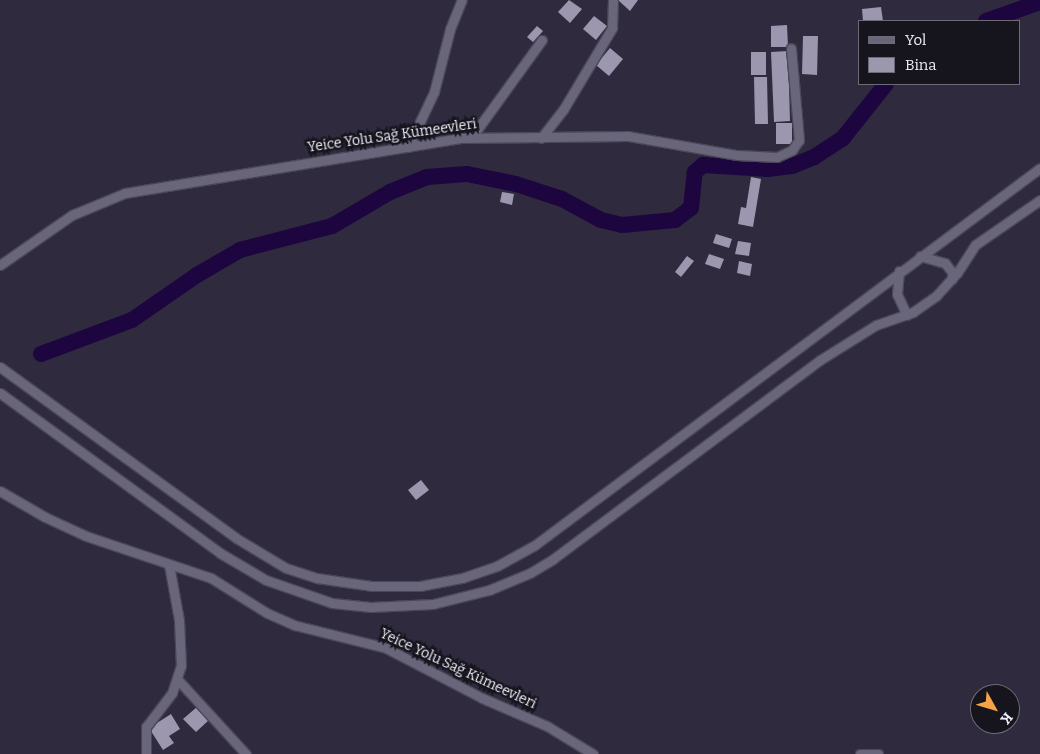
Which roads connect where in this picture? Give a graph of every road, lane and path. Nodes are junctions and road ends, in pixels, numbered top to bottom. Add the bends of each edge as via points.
1 (462, 0) edge
2 (613, 0) edge
3 (542, 40) dead end
4 (791, 48) dead end
5 (471, 138) junction
6 (541, 138) junction
7 (408, 147) junction
8 (1040, 168) edge
9 (1040, 200) edge
10 (920, 256) junction
11 (0, 265) edge
12 (899, 272) junction
13 (952, 279) junction
14 (907, 314) junction
15 (0, 367) edge
16 (0, 393) edge
17 (0, 491) edge
18 (169, 564) junction
19 (179, 681) junction
20 (146, 754) edge
21 (246, 754) edge
22 (593, 754) edge
23 (860, 754) edge
24 (878, 754) edge

1 - 7 street via 450,29 434,92
2 - 6 street via 612,28 563,110
3 - 5 street
4 - 6 street, Yeice Yolu Sağ Kümeevleri via 799,136 797,146 787,154 777,157 737,155 628,136
5 - 6 street, Yeice Yolu Sağ Kümeevleri
5 - 7 street, Yeice Yolu Sağ Kümeevleri
7 - 11 street, Yeice Yolu Sağ Kümeevleri via 125,193 72,215
8 - 10 street
9 - 13 street via 975,245
10 - 12 street
10 - 13 street via 945,263 952,272
12 - 14 street via 897,294
12 - 15 street via 534,545 478,573 420,586 334,582 286,568 229,533
13 - 14 street via 936,296
14 - 16 street via 876,325 820,360 530,573 470,595 415,606 371,607 332,603 266,580 220,553
17 - 18 street, Yeice Yolu Sağ Kümeevleri via 68,528
18 - 19 street via 181,641
18 - 22 street, Yeice Yolu Sağ Kümeevleri via 211,578 267,613 294,625 386,648 482,698 547,726
19 - 20 street via 150,719 144,739
19 - 21 street
23 - 24 street

